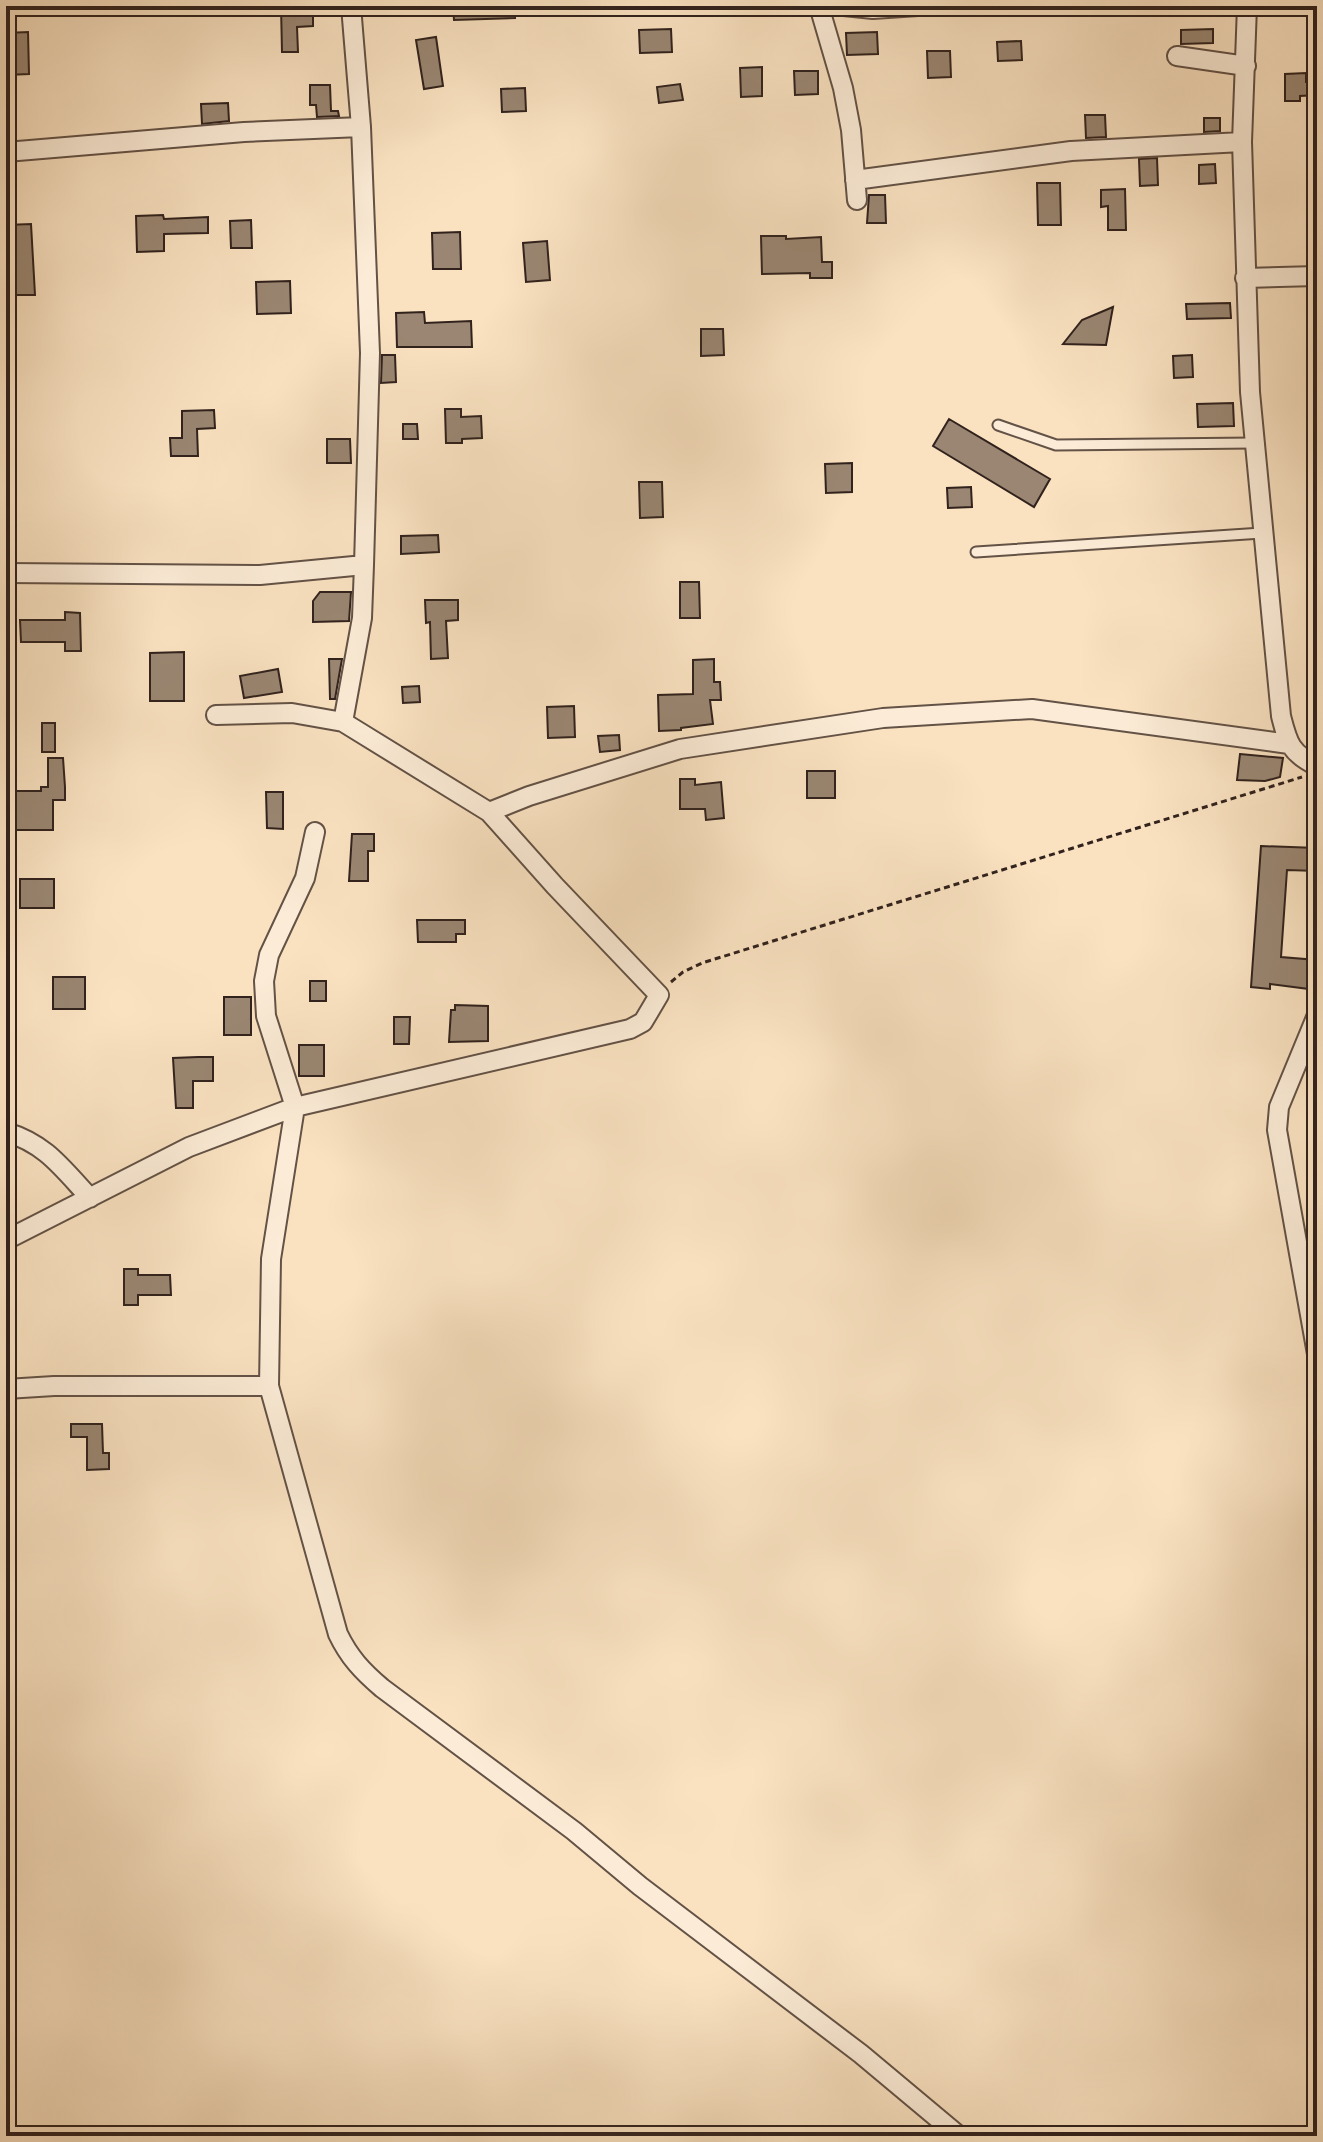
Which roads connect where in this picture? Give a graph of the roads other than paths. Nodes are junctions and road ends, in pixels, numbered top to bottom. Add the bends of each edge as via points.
1 (351, 6) edge
2 (819, 6) edge
3 (844, 6) edge
4 (918, 6) edge
5 (1247, 6) edge
6 (1177, 56) dead end
7 (1246, 66) junction
8 (361, 127) junction
9 (1242, 142) junction
10 (6, 152) edge
11 (855, 180) junction
12 (857, 200) dead end
13 (1317, 276) edge
14 (1245, 278) junction
15 (998, 425) dead end
16 (1254, 443) junction
17 (1262, 533) junction
18 (976, 552) dead end
19 (364, 565) junction
20 (6, 573) edge
21 (216, 715) dead end
22 (343, 722) junction
23 (1289, 744) junction
24 (1310, 771) edge
25 (489, 812) junction
26 (315, 832) dead end
27 (1317, 1015) edge
28 (295, 1107) junction
29 (6, 1132) edge
30 (90, 1198) junction
31 (6, 1240) edge
32 (1317, 1354) edge
33 (269, 1386) junction
34 (6, 1389) edge
35 (959, 2136) edge

1 - 8 street
2 - 11 street via 843,88
3 - 4 street
5 - 7 street
6 - 7 street
7 - 9 street
8 - 10 street
8 - 19 street via 370,353
9 - 11 street via 1071,151
9 - 14 street
11 - 12 street
13 - 14 street
14 - 16 street
15 - 16 lane via 1056,445
16 - 17 street
17 - 18 lane
17 - 23 street via 1281,716
19 - 20 street via 260,575
19 - 22 street via 362,618
21 - 22 street via 292,713
22 - 25 street
23 - 24 street
23 - 25 street via 1032,709 883,718 680,749
25 - 28 street via 659,995 643,1022
26 - 28 street via 305,878 269,955 264,981 266,1016
27 - 32 street via 1279,1107 1277,1130
28 - 30 street via 189,1147
28 - 33 street via 271,1259
29 - 30 street via 41,1146
30 - 31 street
33 - 34 street
33 - 35 street via 338,1634 359,1669 861,2054

